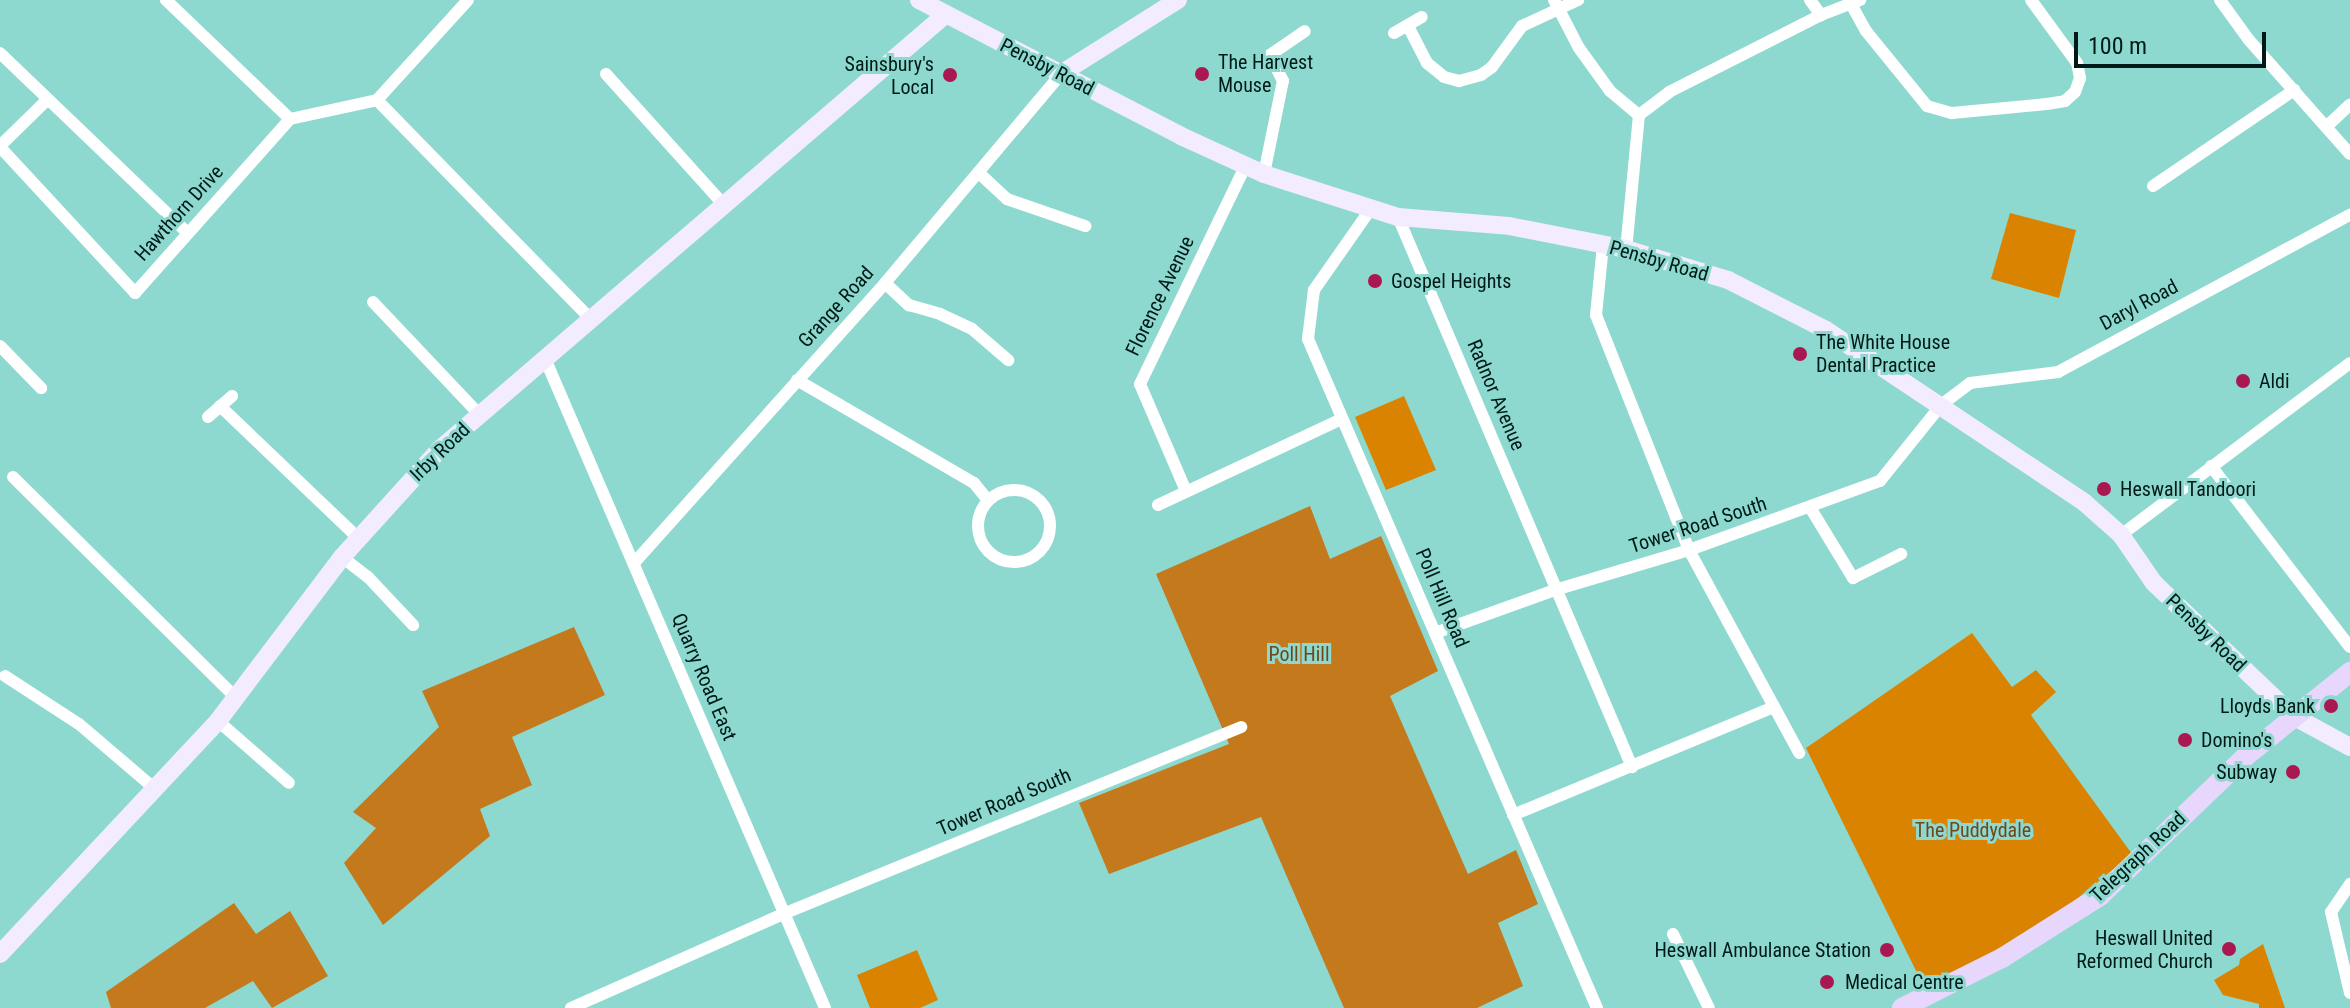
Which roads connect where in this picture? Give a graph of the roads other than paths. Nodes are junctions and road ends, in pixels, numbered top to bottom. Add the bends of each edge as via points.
1 (166, 0) edge
2 (468, 0) edge
3 (919, 0) edge
4 (1178, 0) edge
5 (1578, 0) edge
6 (1810, 0) edge
7 (2031, 0) edge
8 (2220, 0) edge
9 (1855, 2) edge
10 (1557, 4) edge
11 (945, 15) junction
12 (1821, 15) junction
13 (1422, 17) dead end
14 (1408, 26) junction
15 (1305, 31) dead end
16 (1394, 33) dead end
17 (0, 53) edge
18 (1062, 73) junction
19 (606, 74) dead end
20 (2294, 90) junction
21 (47, 100) junction
22 (377, 100) junction
23 (2350, 105) edge
24 (1639, 115) junction
25 (290, 119) junction
26 (2326, 127) junction
27 (0, 147) edge
28 (2350, 154) edge
29 (1246, 165) junction
30 (979, 173) junction
31 (1264, 174) junction
32 (2153, 186) dead end
33 (725, 206) junction
34 (1370, 210) junction
35 (2350, 215) edge
36 (1398, 217) junction
37 (1085, 226) dead end
38 (188, 233) junction
39 (1603, 245) junction
40 (1626, 249) junction
41 (885, 283) junction
42 (373, 302) dead end
43 (592, 320) junction
44 (0, 346) edge
45 (1008, 360) dead end
46 (546, 361) junction
47 (2350, 363) edge
48 (797, 380) junction
49 (41, 388) dead end
50 (232, 396) dead end
51 (1941, 405) junction
52 (220, 406) junction
53 (479, 414) junction
54 (208, 417) dead end
55 (1342, 419) junction
56 (2211, 466) junction
57 (13, 477) dead end
58 (1186, 491) junction
59 (987, 499) junction
60 (1158, 505) dead end
61 (1811, 509) junction
62 (2121, 535) junction
63 (358, 538) junction
64 (1689, 550) junction
65 (1901, 554) dead end
66 (342, 557) junction
67 (634, 563) junction
68 (1555, 590) junction
69 (413, 625) dead end
70 (1435, 633) junction
71 (2350, 647) edge
72 (2350, 672) edge
73 (5, 676) dead end
74 (235, 697) junction
75 (1771, 708) junction
76 (2293, 716) junction
77 (218, 721) junction
78 (1241, 727) dead end
79 (2350, 747) edge
80 (1799, 753) dead end
81 (1632, 767) junction
82 (289, 783) dead end
83 (155, 789) junction
84 (1513, 815) junction
85 (2350, 884) edge
86 (783, 914) junction
87 (1673, 934) dead end
88 (0, 954) edge
89 (2350, 993) edge
90 (571, 1008) edge
91 (825, 1008) edge
92 (1597, 1008) edge
93 (1709, 1008) edge
94 (1902, 1008) edge

1 - 25 street
2 - 22 street
3 - 11 main road, Pensby Road
4 - 18 main road
5 - 10 street
6 - 12 street
7 - 9 street via 2077,63 2080,78 2075,92 2065,101 1952,113 1927,106 1866,31
8 - 20 street
9 - 12 street
10 - 14 street via 1522,26 1492,67 1459,81 1427,63
10 - 24 street via 1579,48 1610,91
11 - 18 main road, Pensby Road
11 - 33 main road, Irby Road
12 - 24 street via 1669,92
13 - 14 street
14 - 16 street
15 - 31 street via 1270,55 1283,81
17 - 21 street
18 - 29 main road, Pensby Road
18 - 30 street, Grange Road
19 - 33 street
20 - 26 street
20 - 32 street
21 - 27 street, Hawthorn Drive
21 - 38 street
22 - 25 street
22 - 43 street
23 - 26 street
24 - 40 street
25 - 38 street, Hawthorn Drive
26 - 28 street
27 - 38 street, Hawthorn Drive via 135,293
29 - 31 main road, Pensby Road
29 - 58 street, Florence Avenue via 1140,384
30 - 37 street via 1007,199
30 - 41 street, Grange Road
31 - 34 main road, Pensby Road
33 - 43 main road, Irby Road
34 - 36 main road, Pensby Road
34 - 55 street, Poll Hill Road via 1314,290 1308,339
35 - 51 street, Daryl Road via 2058,372 1970,383
36 - 39 main road, Pensby Road via 1509,226
36 - 68 street, Radnor Avenue
39 - 40 main road, Pensby Road
39 - 64 street via 1596,315
40 - 51 main road, Pensby Road via 1728,280 1828,332
41 - 45 street via 909,305 972,329
41 - 48 street, Grange Road
42 - 53 street
43 - 46 main road, Irby Road
44 - 49 street
46 - 53 main road, Irby Road
46 - 67 street, Quarry Road East
47 - 56 street
48 - 59 street via 974,483
48 - 67 street, Grange Road
50 - 52 street
51 - 61 street, Tower Road South via 1880,481
51 - 62 main road, Pensby Road via 2085,503
52 - 54 street
52 - 63 street
53 - 63 main road, Irby Road
55 - 58 street
55 - 70 street, Poll Hill Road
56 - 62 street
56 - 71 street
57 - 74 street
58 - 60 street
59 - 59 street via 1009,490 1033,494 1050,512 1049,535 1036,557 1013,563 992,557 977,519
61 - 64 street, Tower Road South
61 - 65 street via 1853,578
62 - 76 main road, Pensby Road via 2154,583
63 - 66 main road, Irby Road
64 - 68 street, Tower Road South
64 - 75 street
66 - 69 street
66 - 74 main road, Irby Road
67 - 86 street, Quarry Road East
68 - 70 street, Tower Road South
68 - 81 street, Radnor Avenue
70 - 84 street, Poll Hill Road
72 - 76 main road, Telegraph Road
73 - 83 street via 79,724
74 - 77 main road, Irby Road
75 - 80 street
75 - 81 street
76 - 79 main road, Pensby Road
76 - 94 main road, Telegraph Road via 2100,896 2002,958
77 - 82 street
77 - 83 main road, Irby Road
78 - 86 street, Tower Road South
81 - 84 street
83 - 88 main road, Irby Road
84 - 92 street, Poll Hill Road
85 - 89 street via 2331,912
86 - 90 street, Tower Road South
86 - 91 street, Quarry Road East
87 - 93 street

